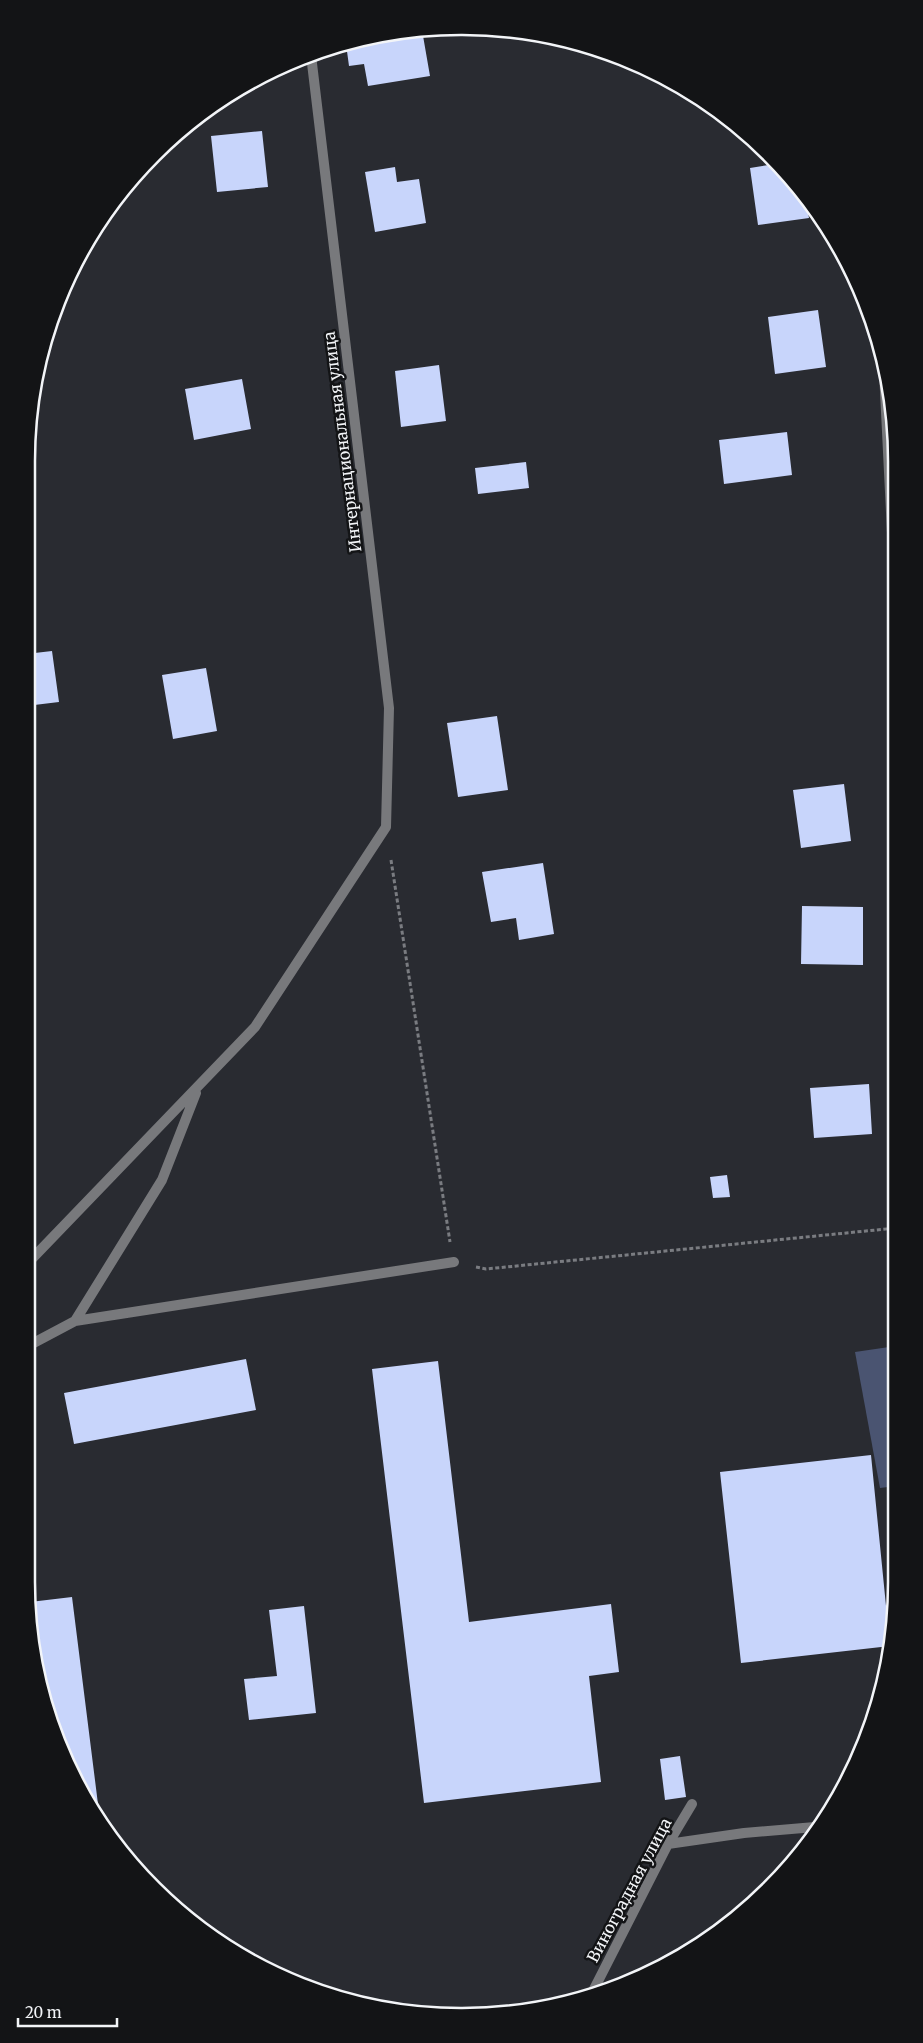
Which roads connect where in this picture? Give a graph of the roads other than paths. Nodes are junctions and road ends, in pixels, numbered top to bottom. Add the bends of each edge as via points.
1 (312, 62) edge
2 (198, 1087) junction
3 (35, 1256) edge
4 (454, 1262) road end
5 (75, 1321) junction
6 (35, 1342) edge
7 (692, 1804) dead end
8 (809, 1827) edge
9 (668, 1844) junction
10 (597, 1986) edge

1 - 2 street, Интернациональная улица via 388,708 386,827 255,1027
2 - 3 street
2 - 5 street via 162,1180
4 - 5 street
5 - 6 street
7 - 9 street, Виноградная улица
8 - 9 street
9 - 10 street, Виноградная улица

